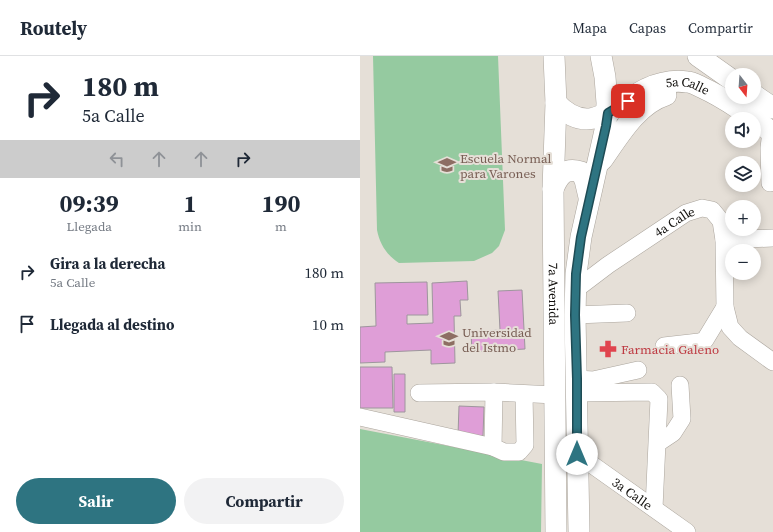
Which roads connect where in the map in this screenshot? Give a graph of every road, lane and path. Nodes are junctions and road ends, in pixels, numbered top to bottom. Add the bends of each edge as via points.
1 (554, 56) edge
2 (601, 56) edge
3 (698, 56) edge
4 (725, 75) edge
5 (708, 90) junction
6 (761, 100) edge
7 (556, 104) junction
8 (773, 108) edge
9 (608, 113) junction
10 (772, 132) edge
11 (595, 170) junction
12 (770, 183) dead end
13 (552, 189) junction
14 (589, 200) junction
15 (773, 238) edge
16 (724, 240) junction
17 (576, 290) junction
18 (725, 307) junction
19 (627, 313) dead end
20 (575, 315) junction
21 (664, 346) dead end
22 (773, 362) edge
23 (638, 370) dead end
24 (680, 385) dead end
25 (577, 386) junction
26 (494, 392) junction
27 (419, 393) dead end
28 (524, 394) junction
29 (555, 395) junction
30 (360, 417) edge
31 (658, 443) junction
32 (493, 447) junction
33 (577, 454) junction
34 (654, 508) junction
35 (556, 532) edge
36 (579, 532) edge
37 (687, 532) edge

1 - 7 main road, 7a Avenida
2 - 9 main road, 7a Avenida
3 - 4 main road, 5a Calle
5 - 9 main road, 5a Calle via 689,82 665,82 645,90
5 - 10 main road, 5a Calle
5 - 11 main road via 664,96 646,106 634,117
6 - 8 main road
7 - 9 main road, 5a Calle via 564,112 578,119 592,119
7 - 13 main road, 7a Avenida
9 - 11 main road, 7a Avenida
10 - 12 street via 769,148
11 - 14 main road, 7a Avenida
13 - 14 main road via 559,177 566,172 581,172
13 - 29 main road, 7a Avenida
14 - 17 main road, 7a Avenida via 581,237
15 - 16 street
16 - 17 street, 4a Calle via 721,221 712,210 702,208 686,213 608,265
16 - 18 street, 4a Calle
17 - 20 main road, 7a Avenida
18 - 21 street via 705,340
18 - 22 street, 4a Calle via 730,327 740,338
19 - 20 street
20 - 25 main road, 7a Avenida
23 - 25 street
24 - 31 street via 682,419 673,433
25 - 31 street via 652,392 660,399
25 - 33 main road, 7a Avenida
26 - 27 street
26 - 28 street
26 - 32 street
28 - 29 street
28 - 32 street via 525,445 518,452 504,452
29 - 35 main road, 7a Avenida
30 - 32 street
31 - 34 street
33 - 34 street, 3a Calle
33 - 36 main road, 7a Avenida
34 - 37 street, 3a Calle

